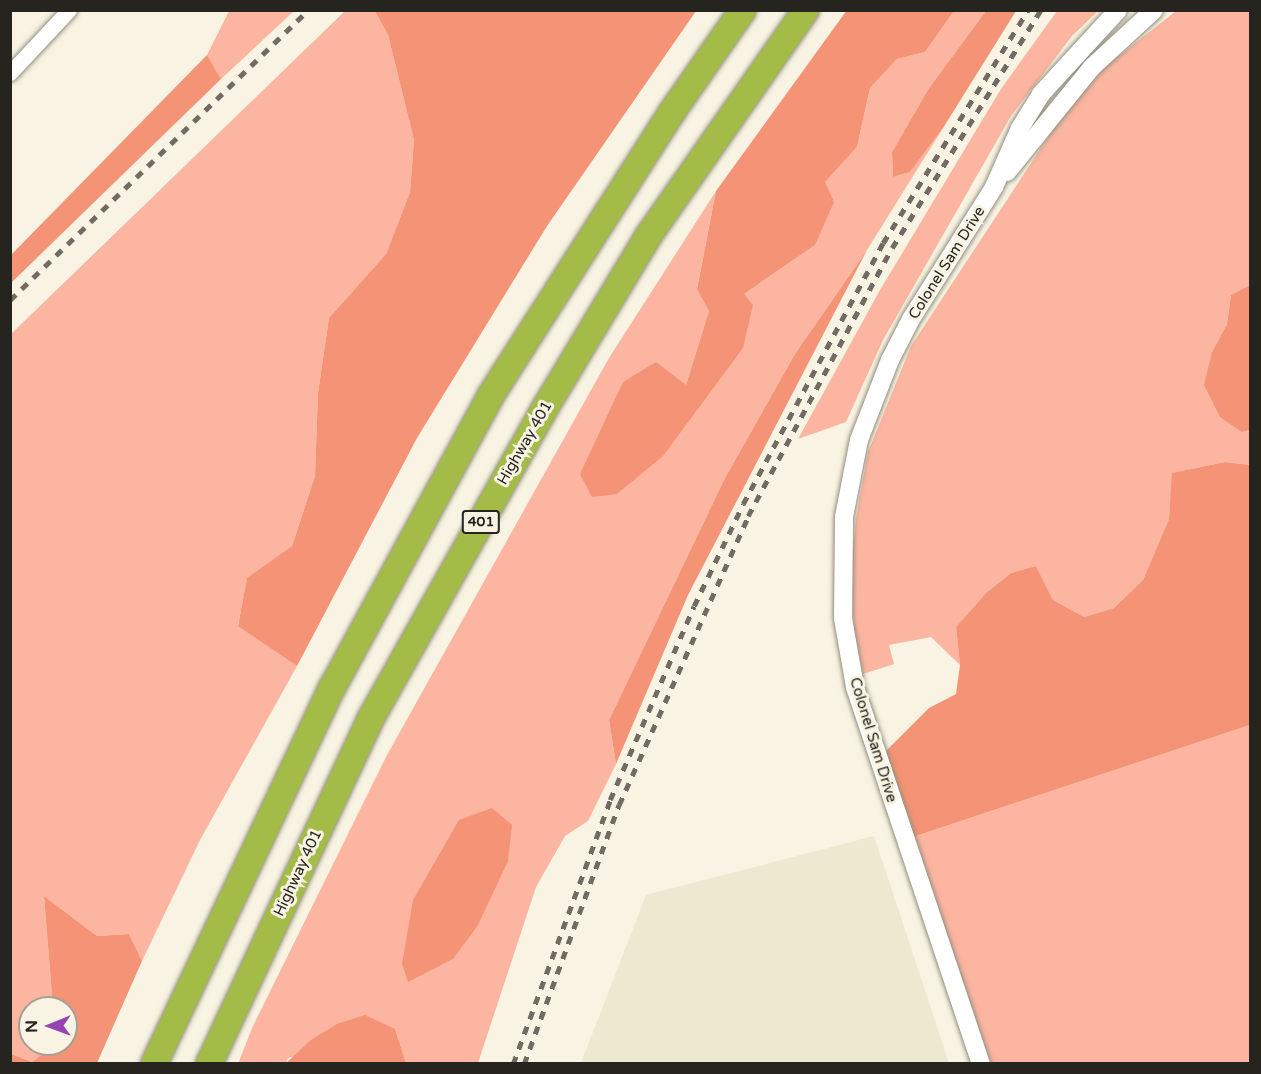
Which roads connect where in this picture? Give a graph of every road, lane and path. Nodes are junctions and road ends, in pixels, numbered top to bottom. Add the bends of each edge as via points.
1 (69, 10) edge
2 (743, 10) edge
3 (806, 10) edge
4 (1118, 10) edge
5 (1154, 10) edge
6 (10, 73) edge
7 (994, 187) junction
8 (154, 1064) edge
9 (209, 1064) edge
10 (981, 1064) edge

1 - 6 street
2 - 8 highway via 672,112 491,395 332,688
3 - 9 highway, Highway 401 / 401 via 649,235 545,408 370,718
4 - 7 street, Colonel Sam Drive via 1041,94 1020,128
5 - 7 street, Colonel Sam Drive via 1092,67
7 - 10 street, Colonel Sam Drive via 911,319 872,404 851,474 841,570 848,653 866,727

